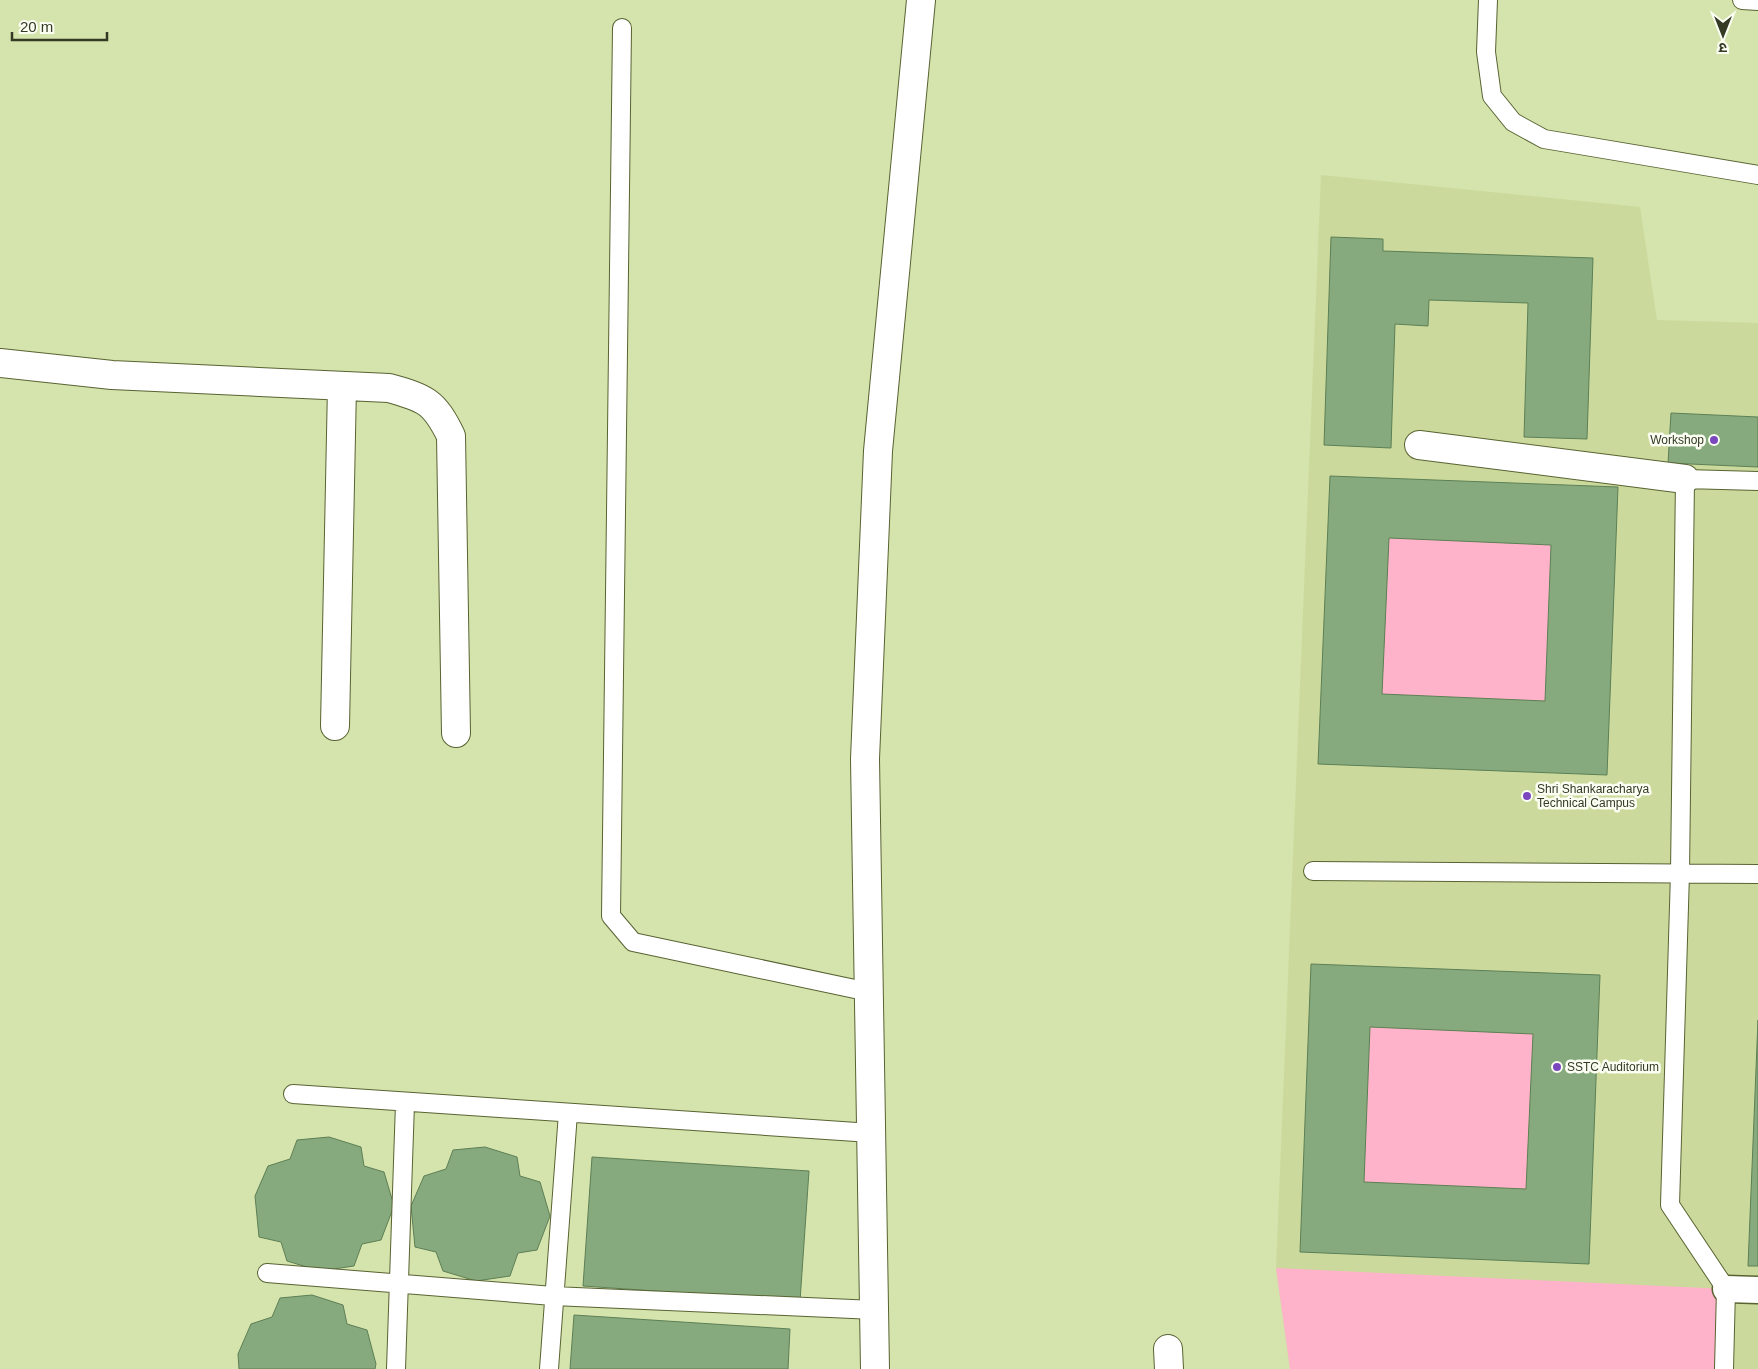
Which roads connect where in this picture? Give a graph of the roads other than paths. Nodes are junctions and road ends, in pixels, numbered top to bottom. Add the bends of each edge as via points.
1 (921, 0) edge
2 (1488, 0) edge
3 (1742, 0) edge
4 (1758, 1) edge
5 (622, 28) dead end
6 (1758, 175) edge
7 (0, 364) edge
8 (342, 386) junction
9 (1419, 444) dead end
10 (1685, 479) junction
11 (1758, 481) edge
12 (336, 726) dead end
13 (456, 733) dead end
14 (1313, 871) dead end
15 (1680, 873) junction
16 (1758, 874) edge
17 (869, 992) junction
18 (294, 1094) dead end
19 (405, 1103) junction
20 (568, 1113) junction
21 (871, 1133) junction
22 (267, 1273) dead end
23 (401, 1282) junction
24 (1726, 1289) junction
25 (1758, 1290) edge
26 (553, 1296) junction
27 (875, 1310) junction
28 (396, 1369) edge
29 (549, 1369) edge
30 (874, 1369) edge
31 (1724, 1369) edge

1 - 17 street via 878,451 865,759
2 - 6 lane via 1486,52 1492,96 1513,122 1544,139
3 - 4 lane
5 - 17 lane via 610,916 633,942
7 - 8 street via 112,374
8 - 12 street
8 - 13 street via 389,388 420,397 440,414 451,436
9 - 10 street
10 - 11 lane
10 - 15 lane
14 - 15 lane
15 - 16 lane
15 - 24 lane via 1670,1204
17 - 21 street
18 - 19 lane
19 - 20 lane
19 - 23 lane
20 - 21 lane
20 - 26 lane
21 - 27 street
22 - 23 lane
23 - 26 lane
23 - 28 lane
24 - 25 street
24 - 31 lane
26 - 27 lane
26 - 29 lane
27 - 30 street

